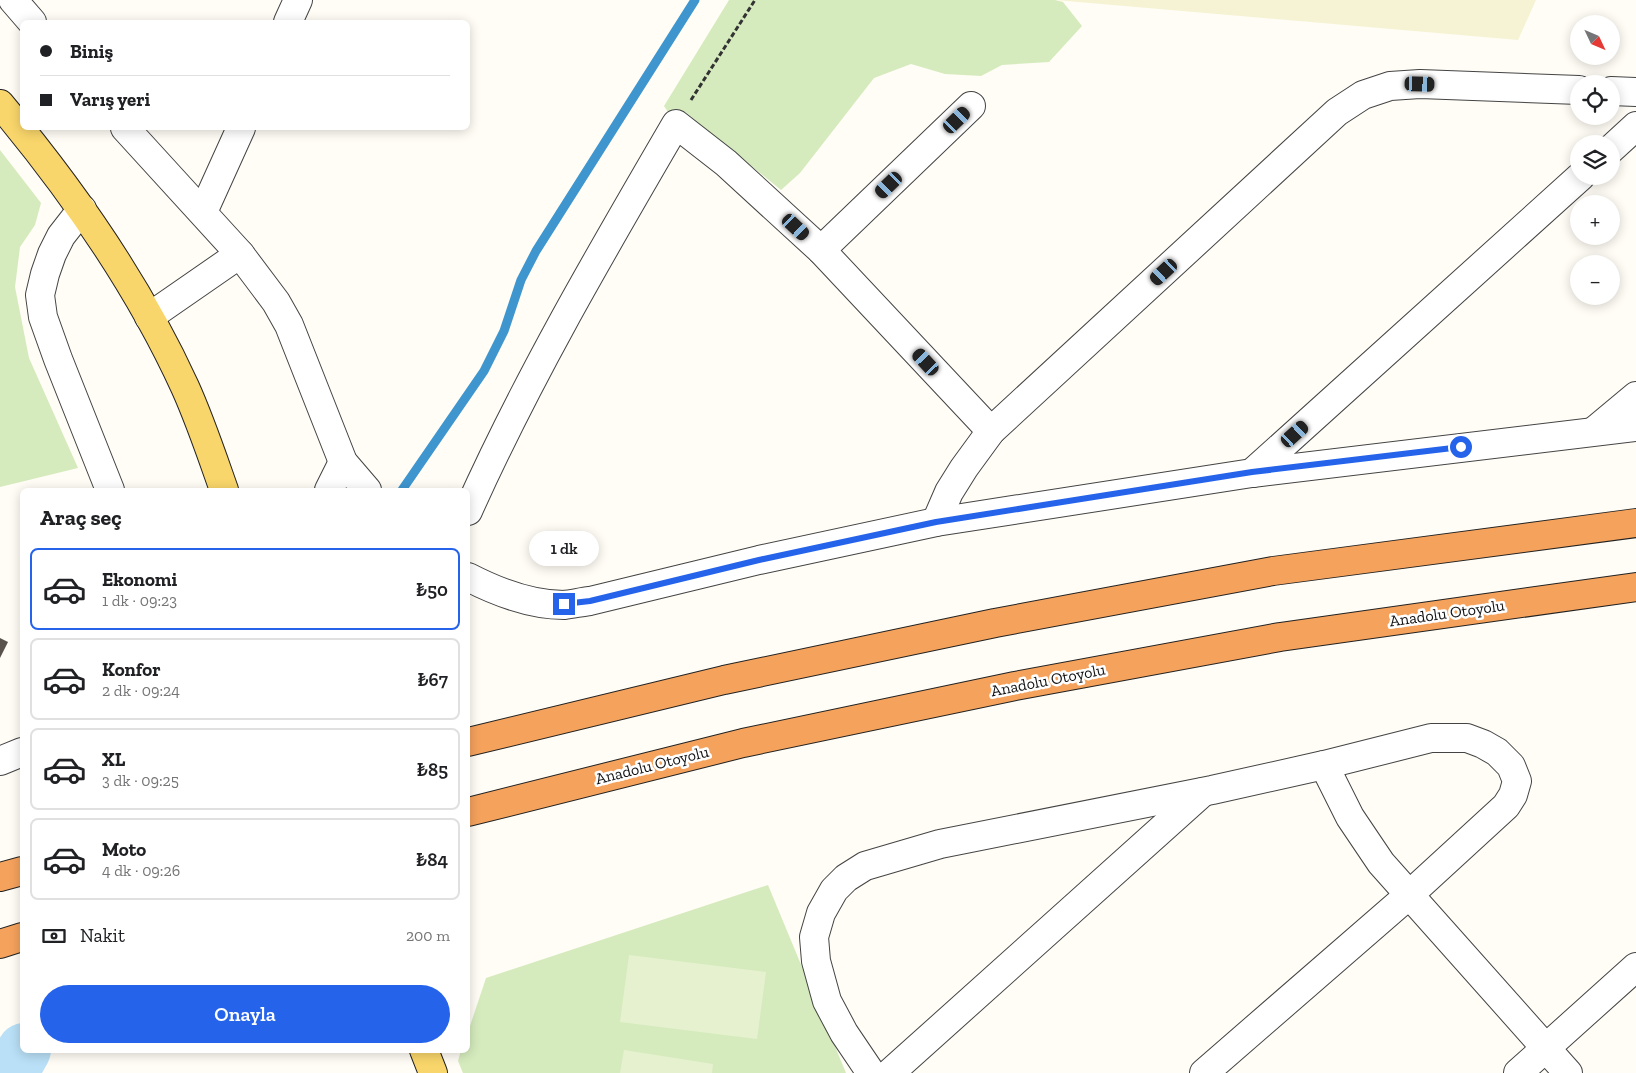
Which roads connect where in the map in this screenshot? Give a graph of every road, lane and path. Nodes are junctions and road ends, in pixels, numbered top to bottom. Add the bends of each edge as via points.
1 (13, 0) edge
2 (298, 0) edge
3 (755, 0) edge
4 (30, 20) edge
5 (289, 20) edge
6 (1570, 90) edge
7 (1620, 91) edge
8 (1636, 92) edge
9 (0, 104) edge
10 (971, 106) dead end
11 (676, 124) junction
12 (1636, 126) edge
13 (20, 128) edge
14 (21, 130) edge
15 (127, 130) edge
16 (240, 130) edge
17 (1620, 141) edge
18 (1571, 185) edge
19 (82, 209) junction
20 (203, 212) junction
21 (821, 250) junction
22 (240, 254) junction
23 (149, 317) junction
24 (1636, 396) edge
25 (1636, 427) edge
26 (991, 431) junction
27 (1594, 431) junction
28 (343, 462) junction
29 (1252, 472) junction
30 (109, 488) edge
31 (223, 488) edge
32 (330, 488) edge
33 (365, 488) edge
34 (470, 507) edge
35 (936, 522) junction
36 (1636, 523) edge
37 (470, 578) edge
38 (1636, 587) edge
39 (470, 742) edge
40 (20, 753) edge
41 (0, 761) edge
42 (1324, 765) junction
43 (1203, 792) junction
44 (470, 811) edge
45 (20, 871) edge
46 (0, 878) edge
47 (1409, 895) junction
48 (20, 938) edge
49 (0, 944) edge
50 (1636, 967) edge
51 (1546, 1048) junction
52 (425, 1053) edge
53 (433, 1073) edge
54 (871, 1073) edge
55 (890, 1073) edge
56 (1204, 1073) edge
57 (1518, 1073) edge
58 (1568, 1073) edge

1 - 4 street
2 - 5 street
3 - 11 path
6 - 26 street via 1420,84 1390,86 1363,95 1337,112
7 - 8 street
9 - 13 main road
10 - 21 street
11 - 21 street via 726,163
11 - 34 street via 529,383
12 - 17 street
14 - 19 main road
15 - 20 street
16 - 20 street
18 - 29 street
19 - 23 main road
19 - 30 street via 52,254 40,295 43,317 58,359
20 - 22 street
21 - 26 street
22 - 23 street
22 - 28 street via 289,325
23 - 31 main road via 185,388
24 - 27 street
25 - 27 street
26 - 35 street via 949,492
27 - 29 street
28 - 32 street
28 - 33 street
29 - 35 street
35 - 37 street via 590,601 564,604 535,602 510,596
36 - 39 highway via 1273,571 1005,621 724,680
38 - 44 highway, Anadolu Otoyolu via 1280,637 1015,686 743,743
40 - 41 street
42 - 43 street
42 - 47 street via 1350,817 1381,863
42 - 47 street via 1431,738 1466,738 1497,752 1510,766 1517,781 1506,806
43 - 54 street via 940,844 865,866 846,878 834,890 821,913 814,938 816,960 827,1001
43 - 55 street
45 - 46 highway
47 - 51 street
47 - 56 street
48 - 49 highway
50 - 51 street
51 - 57 street
51 - 58 street
52 - 53 main road

